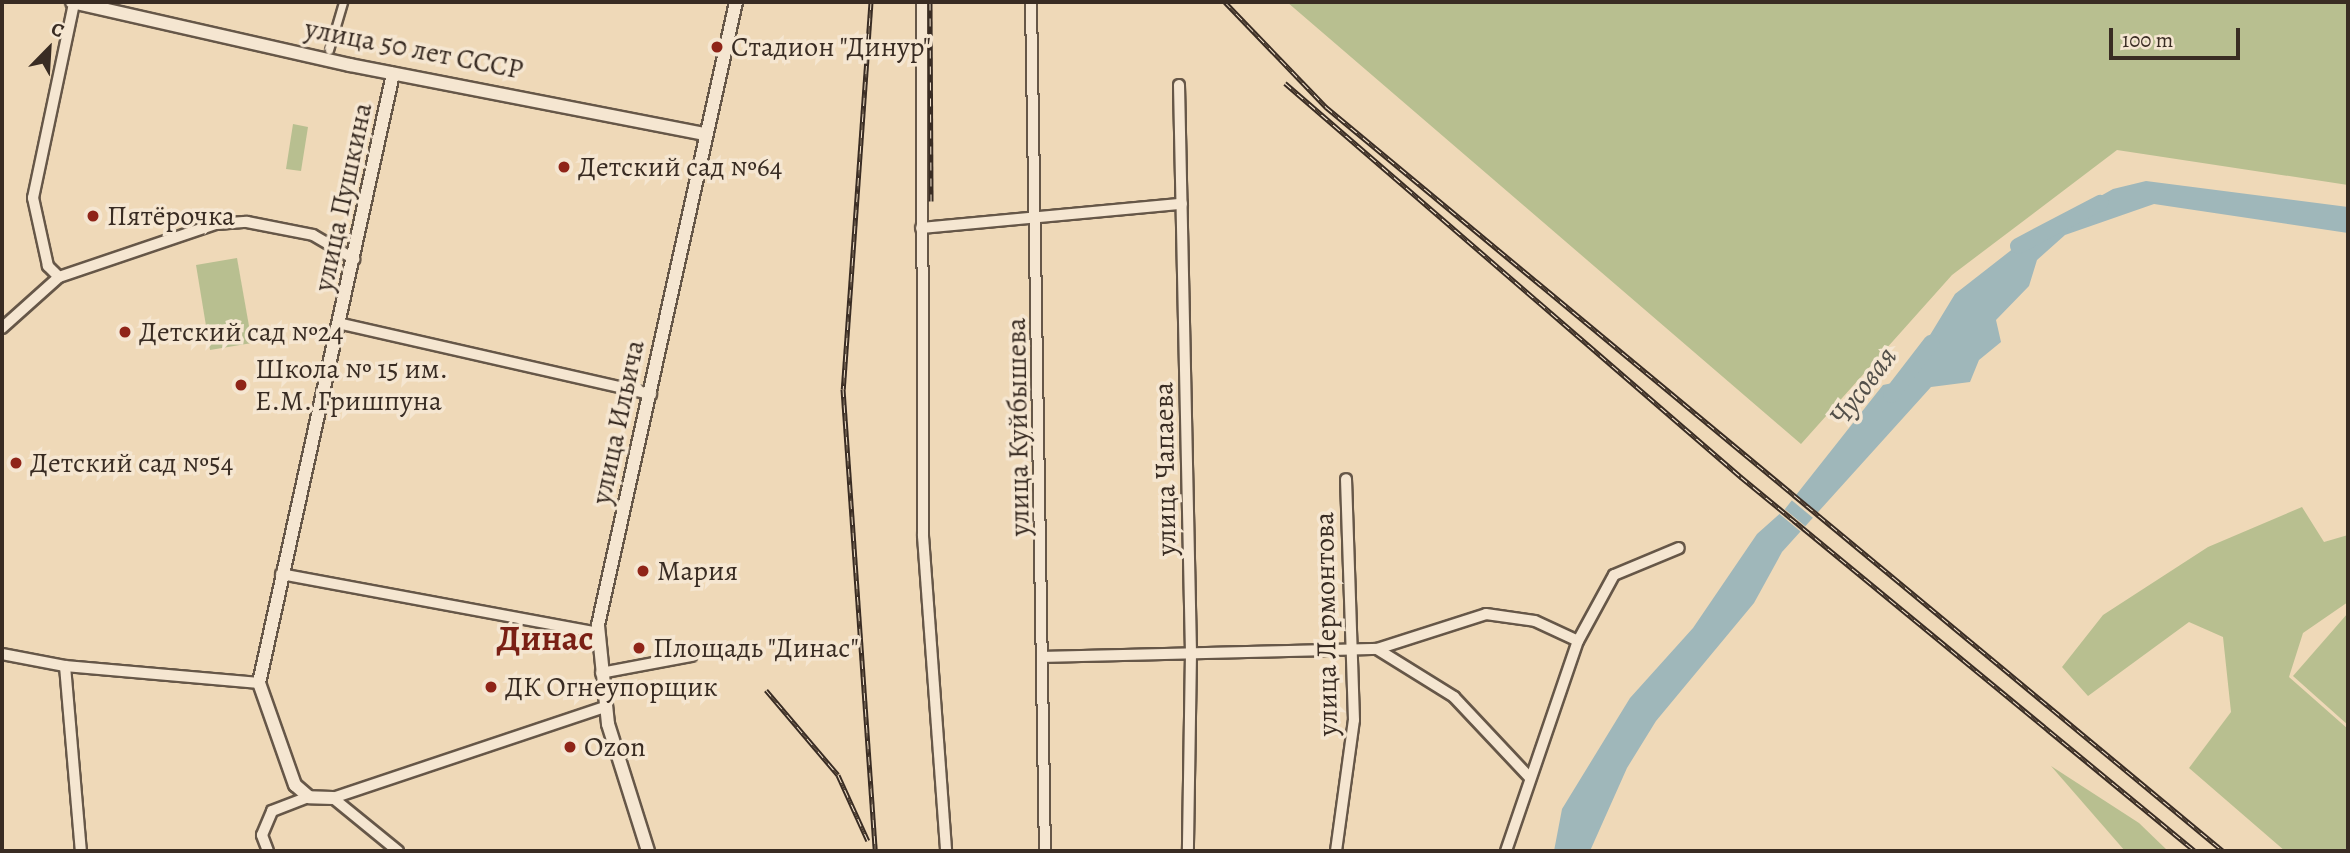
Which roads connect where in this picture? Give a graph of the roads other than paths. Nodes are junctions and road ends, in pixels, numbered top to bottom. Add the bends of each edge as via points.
1 (73, 2) edge
2 (343, 2) edge
3 (922, 2) edge
4 (1031, 2) edge
5 (733, 3) edge
6 (329, 50) dead end
7 (393, 74) junction
8 (1179, 85) dead end
9 (704, 134) junction
10 (1182, 204) junction
11 (1036, 216) junction
12 (921, 228) junction
13 (354, 259) junction
14 (59, 277) junction
15 (342, 324) junction
16 (2, 328) edge
17 (651, 394) junction
18 (1346, 479) dead end
19 (1679, 548) dead end
20 (281, 574) junction
21 (598, 633) junction
22 (1578, 641) junction
23 (1377, 649) junction
24 (1350, 651) junction
25 (1191, 653) junction
26 (2, 654) edge
27 (691, 656) dead end
28 (1045, 657) junction
29 (65, 666) junction
30 (601, 673) junction
31 (259, 683) junction
32 (605, 707) junction
33 (1529, 777) junction
34 (309, 797) junction
35 (333, 798) junction
36 (81, 851) edge
37 (268, 851) edge
38 (398, 851) edge
39 (648, 851) edge
40 (946, 851) edge
41 (1045, 851) edge
42 (1188, 851) edge
43 (1335, 851) edge
44 (1506, 851) edge

1 - 7 street, улица 50 лет СССР
1 - 14 street via 33,198 48,266
2 - 6 street
3 - 12 street
4 - 11 street, улица Куйбышева
5 - 9 street, улица Ильича
7 - 9 street, улица 50 лет СССР
7 - 13 street, улица Пушкина
8 - 10 street, улица Чапаева
9 - 17 street, улица Ильича
10 - 11 street
10 - 25 street, улица Чапаева
11 - 12 street
11 - 28 street, улица Куйбышева
12 - 40 street via 923,536
13 - 14 street via 313,235 232,222
13 - 15 street, улица Пушкина
14 - 16 street
15 - 17 street
15 - 20 street, улица Пушкина
17 - 21 street, улица Ильича
18 - 24 street, улица Лермонтова
19 - 22 street via 1614,575
20 - 21 street
20 - 31 street, улица Пушкина
21 - 30 street, улица Ильича
22 - 23 street via 1535,621 1486,614
22 - 33 street
23 - 24 street
23 - 33 street via 1454,697
24 - 25 street
24 - 43 street, улица Лермонтова via 1354,720
25 - 28 street
25 - 42 street, улица Чапаева
26 - 29 street
27 - 30 street
28 - 41 street, улица Куйбышева
29 - 31 street
29 - 36 street
30 - 32 street, улица Ильича
31 - 34 street via 295,785
32 - 35 street
32 - 39 street, улица Ильича
33 - 44 street
34 - 35 street
34 - 37 street via 272,811 262,835
35 - 38 street

